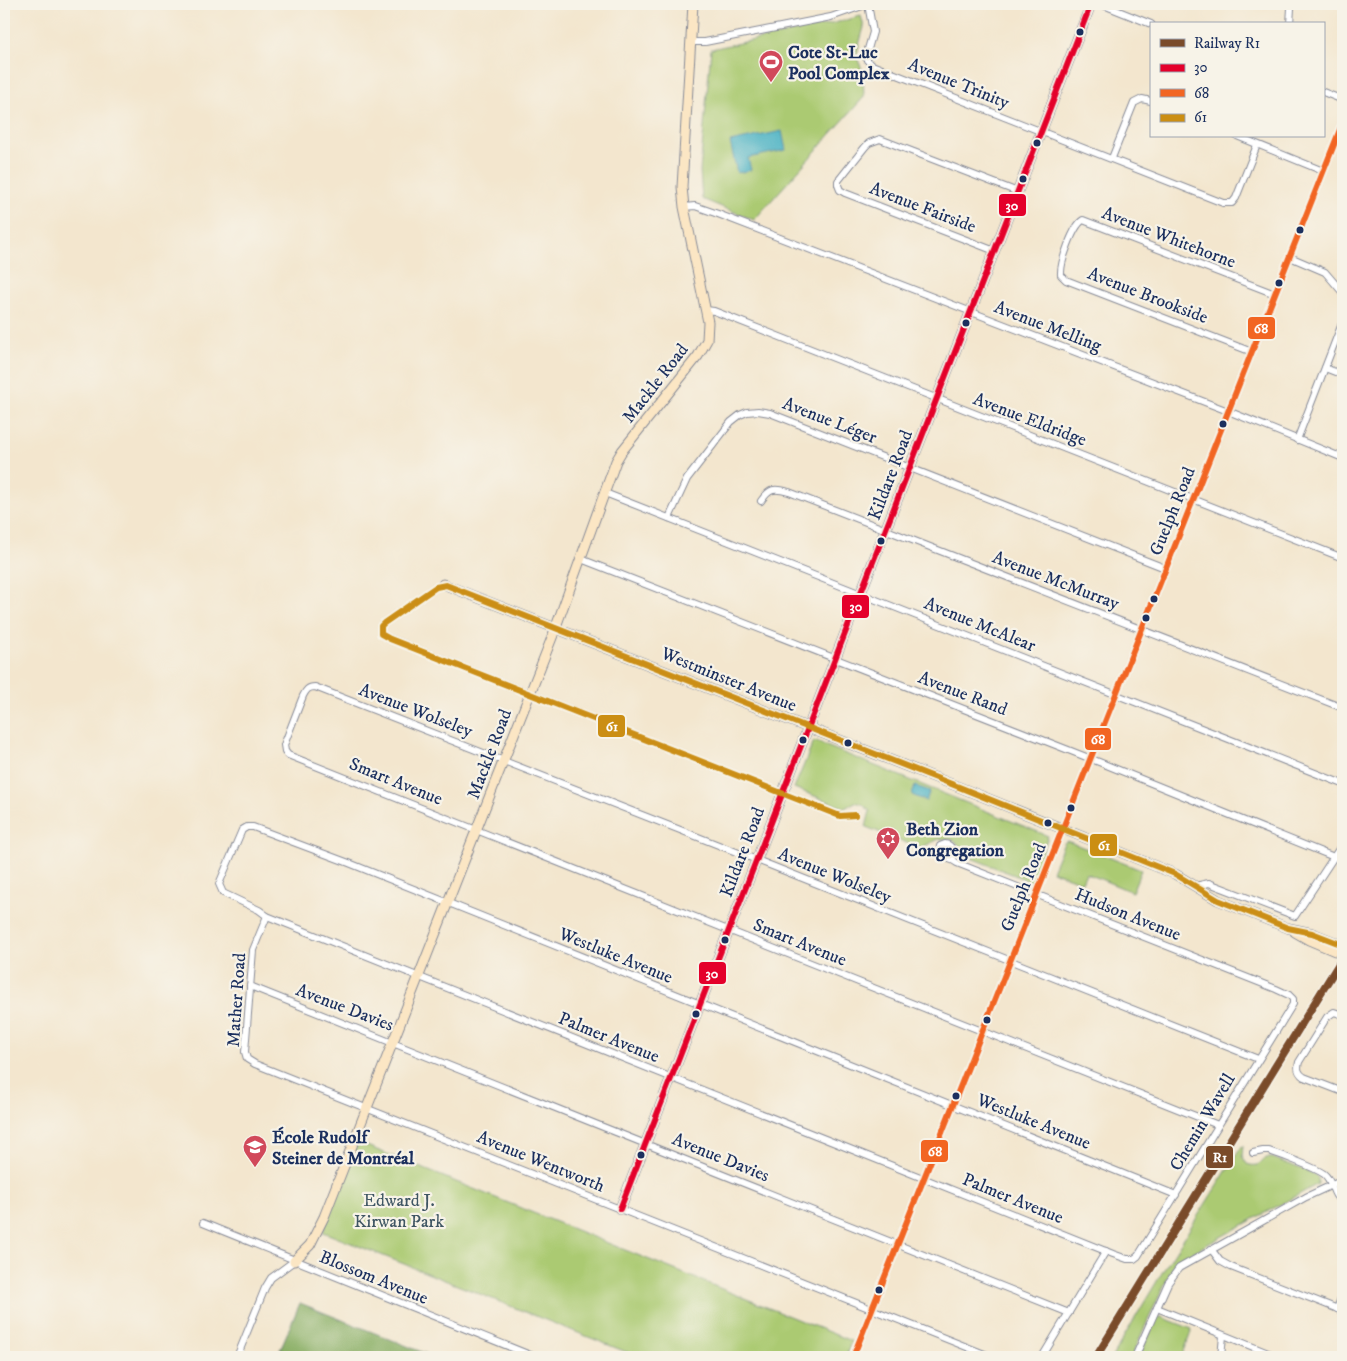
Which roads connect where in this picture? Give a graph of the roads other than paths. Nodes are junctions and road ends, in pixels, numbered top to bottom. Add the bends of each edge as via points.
1 (693, 4) edge
2 (868, 4) edge
3 (1091, 4) edge
4 (1101, 4) edge
5 (1290, 4) edge
6 (1290, 22) edge
7 (1150, 24) edge
8 (691, 42) junction
9 (1324, 92) edge
10 (1343, 100) edge
11 (1150, 101) edge
12 (1343, 122) edge
13 (1041, 131) junction
14 (1242, 138) edge
15 (1257, 144) junction
16 (1112, 158) junction
17 (1323, 171) junction
18 (1018, 192) junction
19 (684, 206) junction
20 (1068, 248) joint
21 (994, 251) junction
22 (1290, 257) junction
23 (1343, 293) edge
24 (1274, 294) junction
25 (706, 310) junction
26 (970, 313) junction
27 (1343, 321) edge
28 (1252, 352) junction
29 (1324, 368) junction
30 (1343, 376) edge
31 (937, 398) junction
32 (1228, 411) junction
33 (1297, 440) junction
34 (1343, 458) edge
35 (910, 468) junction
36 (604, 493) junction
37 (1193, 499) junction
38 (761, 501) dead end
39 (669, 518) junction
40 (886, 529) junction
41 (1343, 558) edge
42 (581, 560) junction
43 (1165, 568) junction
44 (443, 584) joint
45 (861, 594) junction
46 (556, 628) junction
47 (1141, 630) junction
48 (836, 660) junction
49 (530, 694) junction
50 (1116, 694) junction
51 (1343, 708) edge
52 (808, 728) junction
53 (288, 755) joint
54 (1090, 759) junction
55 (504, 761) junction
56 (1343, 784) edge
57 (782, 794) junction
58 (855, 815) dead end
59 (1062, 828) junction
60 (477, 829) junction
61 (1343, 843) edge
62 (1334, 857) junction
63 (229, 859) joint
64 (953, 859) dead end
65 (757, 860) junction
66 (1195, 886) junction
67 (1036, 894) junction
68 (447, 904) junction
69 (267, 916) junction
70 (729, 930) junction
71 (1338, 947) tunnel mouth
72 (1010, 960) junction
73 (419, 977) junction
74 (250, 986) junction
75 (1292, 998) joint
76 (700, 1005) junction
77 (1343, 1015) edge
78 (982, 1030) junction
79 (394, 1043) junction
80 (247, 1059) joint
81 (1258, 1059) junction
82 (671, 1078) junction
83 (1343, 1092) edge
84 (953, 1105) junction
85 (367, 1108) junction
86 (1218, 1125) junction
87 (646, 1143) junction
88 (1253, 1153) dead end
89 (924, 1178) junction
90 (1343, 1180) edge
91 (1331, 1186) junction
92 (1176, 1195) junction
93 (1343, 1202) edge
94 (620, 1209) junction
95 (203, 1223) dead end
96 (898, 1244) junction
97 (1212, 1249) junction
98 (1106, 1251) junction
99 (1133, 1260) joint
100 (294, 1261) junction
101 (1343, 1292) edge
102 (1157, 1308) junction
103 (872, 1310) junction
104 (1340, 1310) edge
105 (1069, 1313) junction
106 (1223, 1336) junction
107 (237, 1357) edge
108 (535, 1357) edge
109 (853, 1357) edge
110 (992, 1357) edge
111 (1042, 1357) edge
112 (1135, 1357) edge
113 (1220, 1357) edge
114 (1278, 1357) edge

1 - 8 street, Mackle Road
2 - 8 street via 831,17
2 - 13 street, Avenue Trinity via 874,32 866,54 868,61
3 - 13 street, Kildare Road
4 - 7 street
5 - 6 street
8 - 19 street, Mackle Road via 682,174
9 - 10 street
11 - 16 street via 1142,99 1134,103
12 - 17 street, Guelph Road
13 - 16 street, Avenue Trinity
13 - 18 street, Kildare Road
14 - 15 street
15 - 16 street, Avenue Trinity via 1232,203 1223,203
15 - 17 street
17 - 22 street, Guelph Road
18 - 21 street, Kildare Road
18 - 21 street, Avenue Fairside via 880,139 869,143 838,181 840,190
19 - 25 street, Mackle Road
19 - 26 street, Avenue Melling via 703,208
20 - 24 street, Avenue Whitehorne via 1078,223 1083,220
20 - 28 street, Avenue Brookside via 1060,268 1066,280
21 - 26 street, Kildare Road
22 - 23 street via 1325,272
22 - 24 street, Guelph Road
24 - 28 street, Guelph Road
25 - 31 street, Avenue Eldridge
25 - 36 street, Mackle Road via 708,332 704,347 620,454
26 - 31 street, Kildare Road
26 - 32 street, Avenue Melling
27 - 29 street
28 - 32 street, Guelph Road
29 - 30 street
29 - 33 street
31 - 35 street, Kildare Road
31 - 37 street, Avenue Eldridge
32 - 33 street, Avenue Melling
32 - 37 street, Guelph Road
33 - 34 street, Avenue Melling
35 - 39 street, Avenue Léger via 770,413 751,412 731,422 690,475
35 - 40 street, Kildare Road
35 - 43 street, Avenue Léger
36 - 39 street, Avenue McAlear
36 - 42 street, Mackle Road
37 - 41 street, Avenue Eldridge
37 - 43 street, Guelph Road
38 - 40 street, Avenue McMurray via 771,490 778,489
39 - 45 street, Avenue McAlear
40 - 45 street, Kildare Road
40 - 47 street, Avenue McMurray
42 - 46 street, Mackle Road
42 - 48 street, Avenue Rand
43 - 47 street, Guelph Road
44 - 46 street, Westminster Avenue
44 - 49 street via 384,622 380,630 383,636
45 - 48 street, Kildare Road
45 - 50 street, Avenue McAlear
46 - 49 street, Mackle Road
46 - 52 street, Westminster Avenue
47 - 50 street, Guelph Road
47 - 51 street, Avenue McMurray
48 - 52 street, Kildare Road
48 - 54 street, Avenue Rand
49 - 55 street, Mackle Road
49 - 57 street
50 - 54 street, Guelph Road
50 - 56 street, Avenue McAlear
52 - 57 street, Kildare Road
52 - 59 street, Westminster Avenue
53 - 55 street, Avenue Wolseley via 284,745 303,696 306,690 315,687
53 - 60 street, Smart Avenue
54 - 59 street, Guelph Road
54 - 62 street, Avenue Rand
55 - 60 street, Mackle Road
55 - 65 street, Avenue Wolseley
57 - 58 street via 840,816
57 - 65 street, Kildare Road
59 - 66 street, Westminster Avenue via 1179,875
59 - 67 street, Guelph Road
60 - 68 street, Mackle Road
60 - 70 street, Smart Avenue
61 - 62 street
62 - 66 street, Westminster Avenue via 1295,916 1209,883
63 - 68 street, Westluke Avenue via 242,830 253,827
63 - 69 street, Palmer Avenue via 219,884 220,890
64 - 67 street, Hudson Avenue
65 - 70 street, Kildare Road
65 - 72 street, Avenue Wolseley
66 - 71 street, Westminster Avenue via 1218,900 1288,928 1309,940
67 - 72 street, Guelph Road
67 - 75 street, Hudson Avenue
68 - 73 street, Mackle Road
68 - 76 street, Westluke Avenue
69 - 73 street, Palmer Avenue
69 - 74 street, Mather Road via 253,950
70 - 76 street, Kildare Road
70 - 78 street, Smart Avenue
72 - 78 street, Guelph Road
72 - 81 street, Avenue Wolseley
73 - 79 street, Mackle Road
73 - 82 street, Palmer Avenue
74 - 79 street, Avenue Davies
74 - 80 street, Mather Road
75 - 81 street, Chemin Wavell via 1293,1004
76 - 82 street, Kildare Road
76 - 84 street, Westluke Avenue
77 - 83 street via 1334,1012 1325,1020 1299,1062 1298,1070 1304,1077
78 - 84 street, Guelph Road
78 - 86 street, Smart Avenue
79 - 85 street, Mackle Road
79 - 87 street, Avenue Davies
80 - 85 street, Avenue Wentworth
81 - 86 street, Chemin Wavell
82 - 87 street, Kildare Road
82 - 89 street, Palmer Avenue
84 - 89 street, Guelph Road
84 - 92 street, Westluke Avenue
85 - 94 street, Avenue Wentworth
85 - 100 street, Mackle Road via 319,1231
86 - 92 street, Chemin Wavell
87 - 94 street, Kildare Road
87 - 96 street, Avenue Davies
88 - 91 street via 1272,1152 1320,1172 1328,1178
89 - 96 street, Guelph Road
89 - 98 street, Palmer Avenue
90 - 91 street
91 - 93 street
91 - 97 street
92 - 99 street, Chemin Wavell
94 - 103 street, Avenue Wentworth
95 - 100 street, Blossom Avenue
96 - 103 street, Guelph Road
96 - 105 street, Avenue Davies
97 - 102 street via 1176,1270
97 - 104 street via 1220,1261 1231,1267
98 - 99 street, Palmer Avenue
98 - 105 street
100 - 107 street, Mackle Road via 271,1278 265,1288
100 - 108 street, Blossom Avenue
101 - 104 street
102 - 106 street
102 - 112 street
103 - 109 street, Guelph Road
103 - 110 street, Avenue Wentworth
105 - 111 street
106 - 113 street
106 - 114 street

